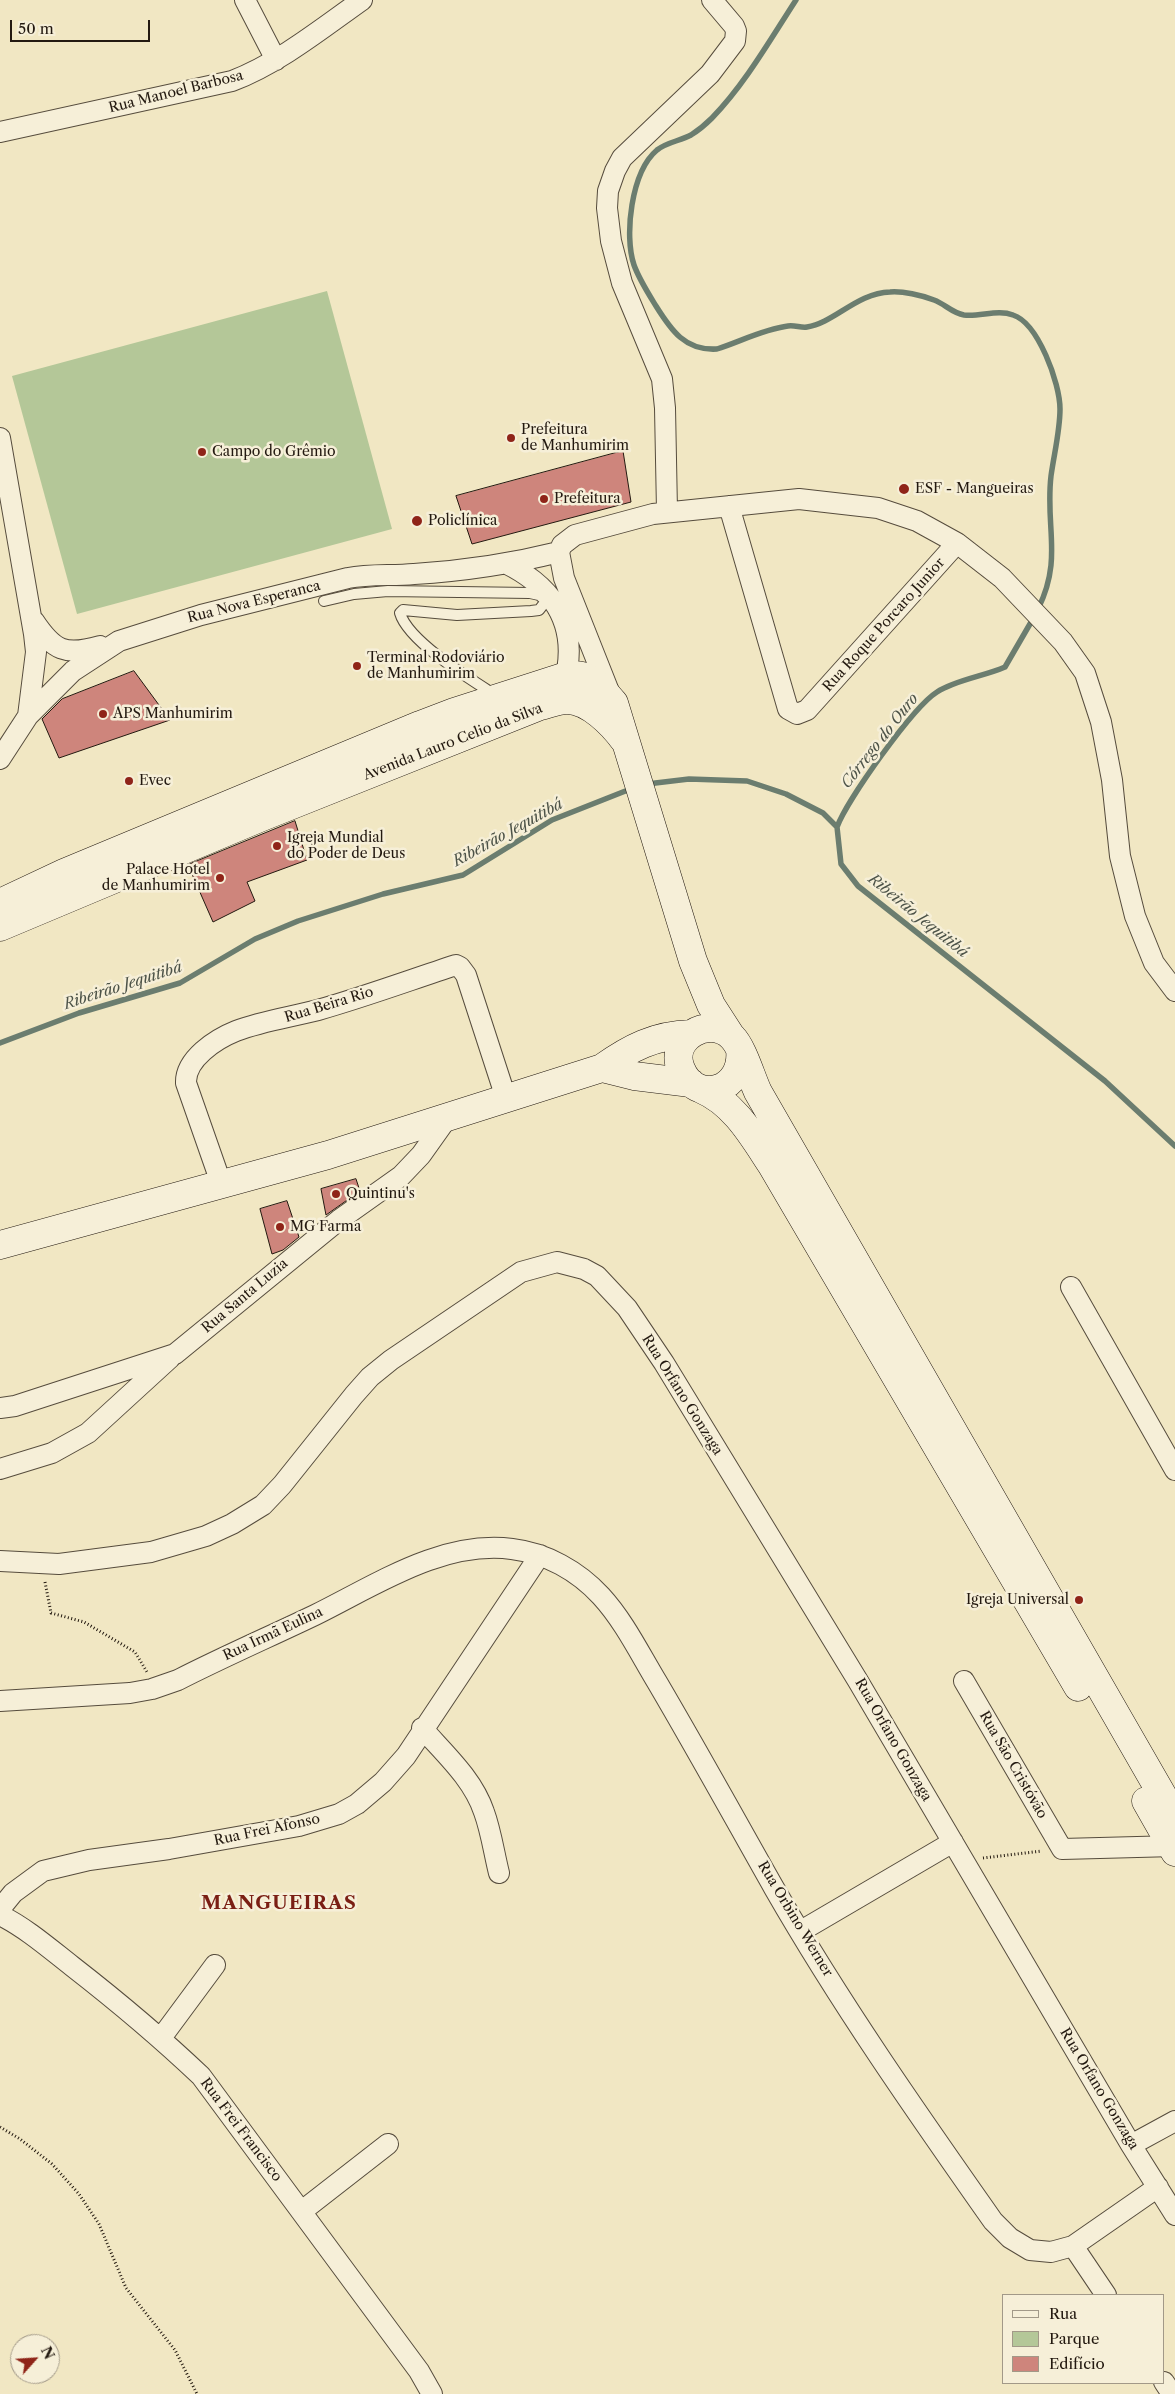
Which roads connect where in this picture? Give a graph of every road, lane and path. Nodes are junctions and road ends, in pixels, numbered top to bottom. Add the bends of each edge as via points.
1 (245, 0) edge
2 (362, 0) edge
3 (712, 0) edge
4 (334, 9) edge
5 (276, 60) junction
6 (0, 132) edge
7 (0, 438) edge
8 (729, 506) junction
9 (667, 511) junction
10 (957, 543) junction
11 (559, 552) junction
12 (507, 564) junction
13 (324, 601) dead end
14 (559, 602) junction
15 (31, 617) junction
16 (119, 642) junction
17 (563, 689) junction
18 (500, 698) junction
19 (614, 703) junction
20 (28, 716) junction
21 (425, 737) junction
22 (629, 751) junction
23 (0, 759) edge
24 (69, 884) junction
25 (0, 903) edge
26 (0, 927) edge
27 (693, 961) junction
28 (1175, 991) edge
29 (693, 1033) junction
30 (735, 1042) junction
31 (602, 1068) junction
32 (696, 1086) junction
33 (506, 1098) junction
34 (448, 1117) junction
35 (221, 1183) junction
36 (0, 1245) edge
37 (1071, 1287) dead end
38 (176, 1354) junction
39 (0, 1408) edge
40 (0, 1469) edge
41 (1175, 1470) edge
42 (540, 1555) junction
43 (0, 1561) edge
44 (42, 1563) junction
45 (964, 1681) dead end
46 (156, 1687) junction
47 (0, 1701) edge
48 (422, 1728) junction
49 (1175, 1818) edge
50 (953, 1842) junction
51 (1062, 1848) junction
52 (1174, 1848) edge
53 (964, 1860) junction
54 (499, 1873) dead end
55 (0, 1909) edge
56 (0, 1915) edge
57 (801, 1931) junction
58 (215, 1965) dead end
59 (162, 2038) junction
60 (1175, 2121) edge
61 (0, 2127) edge
62 (388, 2144) dead end
63 (1132, 2146) junction
64 (1158, 2187) junction
65 (302, 2211) junction
66 (1175, 2215) edge
67 (1073, 2246) junction
68 (1105, 2294) edge
69 (418, 2371) junction
70 (1165, 2384) edge
71 (197, 2394) edge
72 (416, 2394) edge
73 (432, 2394) edge
74 (1172, 2394) edge

1 - 5 street
2 - 4 street, Rua Manoel Barbosa
3 - 9 street via 734,26 735,41 702,84 622,158 608,191 610,241 622,284 662,379
4 - 5 street, Rua Manoel Barbosa
5 - 6 street, Rua Manoel Barbosa via 232,81
7 - 15 street
8 - 9 street, Rua Roque Porcaro Junior
8 - 10 street, Rua Roque Porcaro Junior via 799,499 878,508 916,521
8 - 10 street, Rua Roque Porcaro Junior via 788,709 797,714 807,710
9 - 11 street, Rua Roque Porcaro Junior via 575,535 562,545
10 - 28 street via 1002,578 1064,642 1085,673 1101,722 1112,780 1120,856 1135,916 1154,964
11 - 12 street, Rua Nova Esperanca
11 - 14 street via 564,578
12 - 14 street via 527,574
12 - 16 street, Rua Nova Esperanca via 411,575 348,578 201,615
13 - 14 lane via 354,594 401,591 530,593
14 - 17 street via 569,646
14 - 18 lane via 539,610 514,613 456,615 412,609 403,610 400,614 408,628 448,664
14 - 19 street
15 - 16 street via 43,635 64,651 82,651
15 - 20 street via 36,652
16 - 20 street, Rua Nova Esperanca via 73,671
17 - 18 street, Avenida Lauro Celio da Silva
17 - 19 street, Avenida Lauro Celio da Silva via 577,674 591,678
17 - 21 street, Avenida Lauro Celio da Silva via 508,718
17 - 22 street, Avenida Lauro Celio da Silva via 610,724
18 - 21 street, Avenida Lauro Celio da Silva via 454,712
19 - 22 street, Avenida Lauro Celio da Silva
20 - 23 street, Rua Nova Esperanca
21 - 24 street, Avenida Lauro Celio da Silva
22 - 27 street
24 - 25 street, Avenida Lauro Celio da Silva
24 - 26 street, Avenida Lauro Celio da Silva
27 - 29 street via 697,990
27 - 30 street via 711,1005
29 - 30 street via 711,1028 722,1030
29 - 31 street via 671,1035 637,1046
29 - 32 street via 683,1043 679,1065
30 - 32 street via 741,1061 732,1081 712,1090
30 - 49 street via 758,1092
31 - 32 street
31 - 33 street
32 - 52 street via 713,1094 737,1115 771,1164
33 - 34 street
33 - 35 street, Rua Beira Rio via 466,975 456,965 319,1009 236,1031 206,1050 194,1062 186,1083
34 - 35 street via 328,1155
34 - 38 street, Rua Santa Luzia via 421,1156 400,1176 332,1226
35 - 36 street
37 - 41 street
38 - 39 street, Rua Santa Luzia
38 - 40 street via 88,1433 52,1453
42 - 46 street, Rua Irmã Eulina via 479,1546 422,1563 178,1680
42 - 48 street, Rua Frei Afonso
42 - 57 street, Rua Orbino Werner via 570,1569 589,1584 624,1627
43 - 44 street
44 - 46 path via 51,1613 84,1622 135,1652
44 - 50 street, Rua Orfano Gonzaga via 59,1564 151,1552 206,1536 232,1524 263,1505 354,1395 391,1360 521,1272 557,1262 584,1269 597,1276 627,1308 664,1363
45 - 51 street, Rua São Cristóvão
46 - 47 street, Rua Irmã Eulina via 130,1692
48 - 54 street via 465,1776 476,1794 484,1812
48 - 55 street, Rua Frei Afonso via 406,1756 383,1782 339,1814 299,1826 50,1869 13,1893
50 - 53 street, Rua Orfano Gonzaga
50 - 57 street
51 - 52 street
51 - 53 path
53 - 63 street, Rua Orfano Gonzaga
56 - 59 street, Rua Frei Francisco via 18,1924
57 - 67 street, Rua Orbino Werner via 889,2073 993,2222 1030,2250 1051,2252
58 - 59 street
59 - 65 street, Rua Frei Francisco via 202,2076
60 - 63 street
61 - 71 path via 52,2164 79,2194 99,2224 126,2288 175,2350
62 - 65 street
63 - 64 street, Rua Orfano Gonzaga
64 - 66 street, Rua Orfano Gonzaga
64 - 67 street
65 - 69 street, Rua Frei Francisco
67 - 68 street
69 - 72 street
69 - 73 street, Rua Frei Francisco
70 - 74 street

